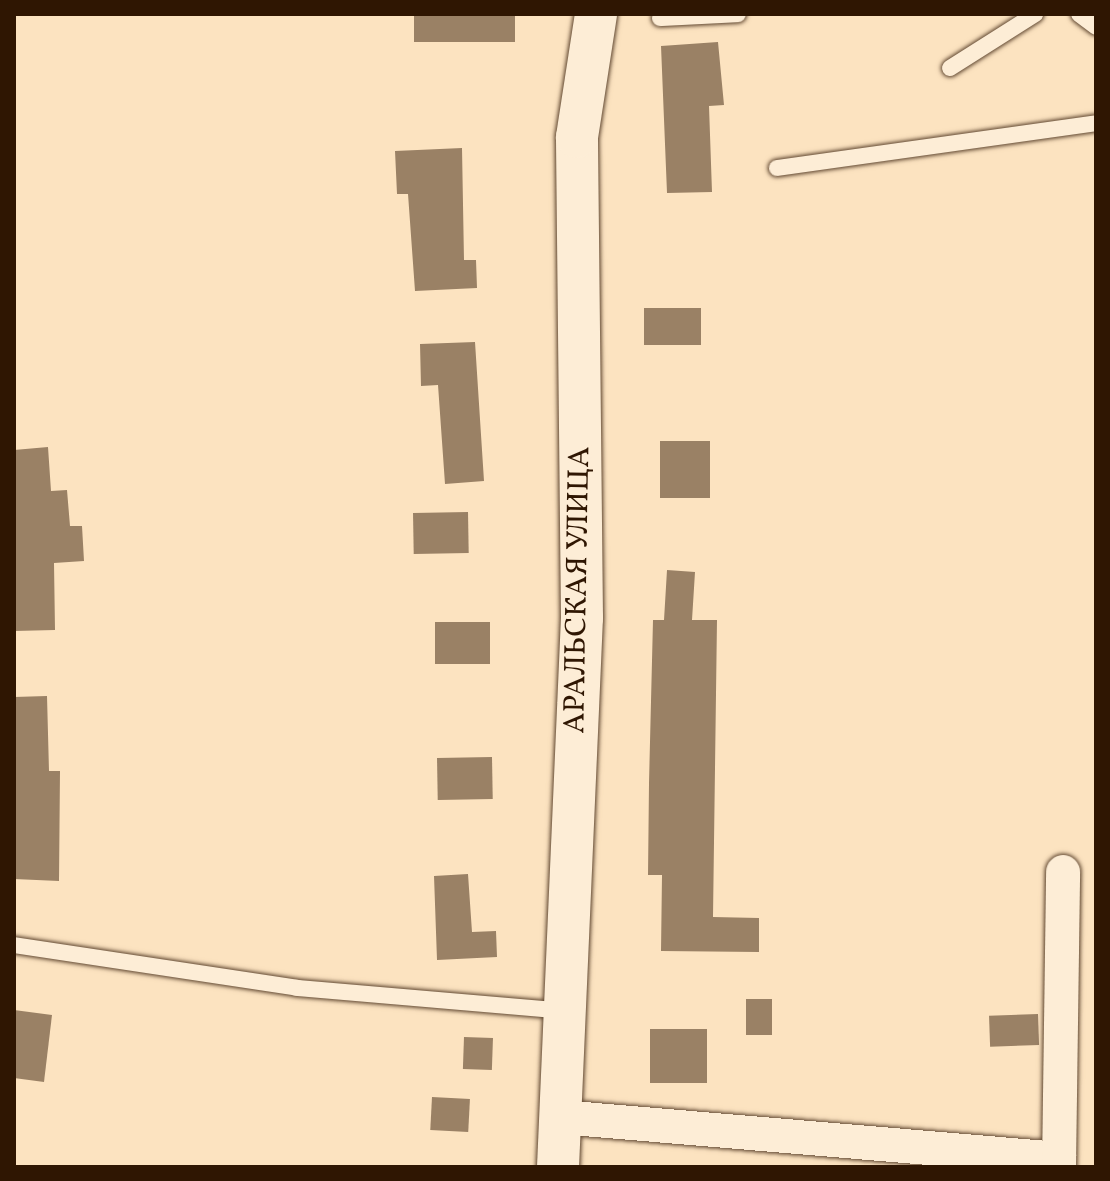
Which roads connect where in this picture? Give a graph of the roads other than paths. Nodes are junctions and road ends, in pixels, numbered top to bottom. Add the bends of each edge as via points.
1 (596, 14) edge
2 (738, 14) edge
3 (1035, 14) edge
4 (1079, 14) edge
5 (660, 18) dead end
6 (1096, 27) edge
7 (950, 68) dead end
8 (1096, 123) edge
9 (777, 168) dead end
10 (1063, 872) dead end
11 (14, 945) edge
12 (565, 1011) junction
13 (560, 1117) junction
14 (1059, 1163) edge
15 (558, 1167) edge

1 - 12 street, АРАЛЬСКАЯ УЛИЦА via 577,137 582,618
2 - 5 lane
3 - 7 lane
4 - 6 lane
8 - 9 lane
10 - 14 street
11 - 12 lane via 297,988
12 - 13 street, АРАЛЬСКАЯ УЛИЦА
13 - 14 street
13 - 15 street, АРАЛЬСКАЯ УЛИЦА

